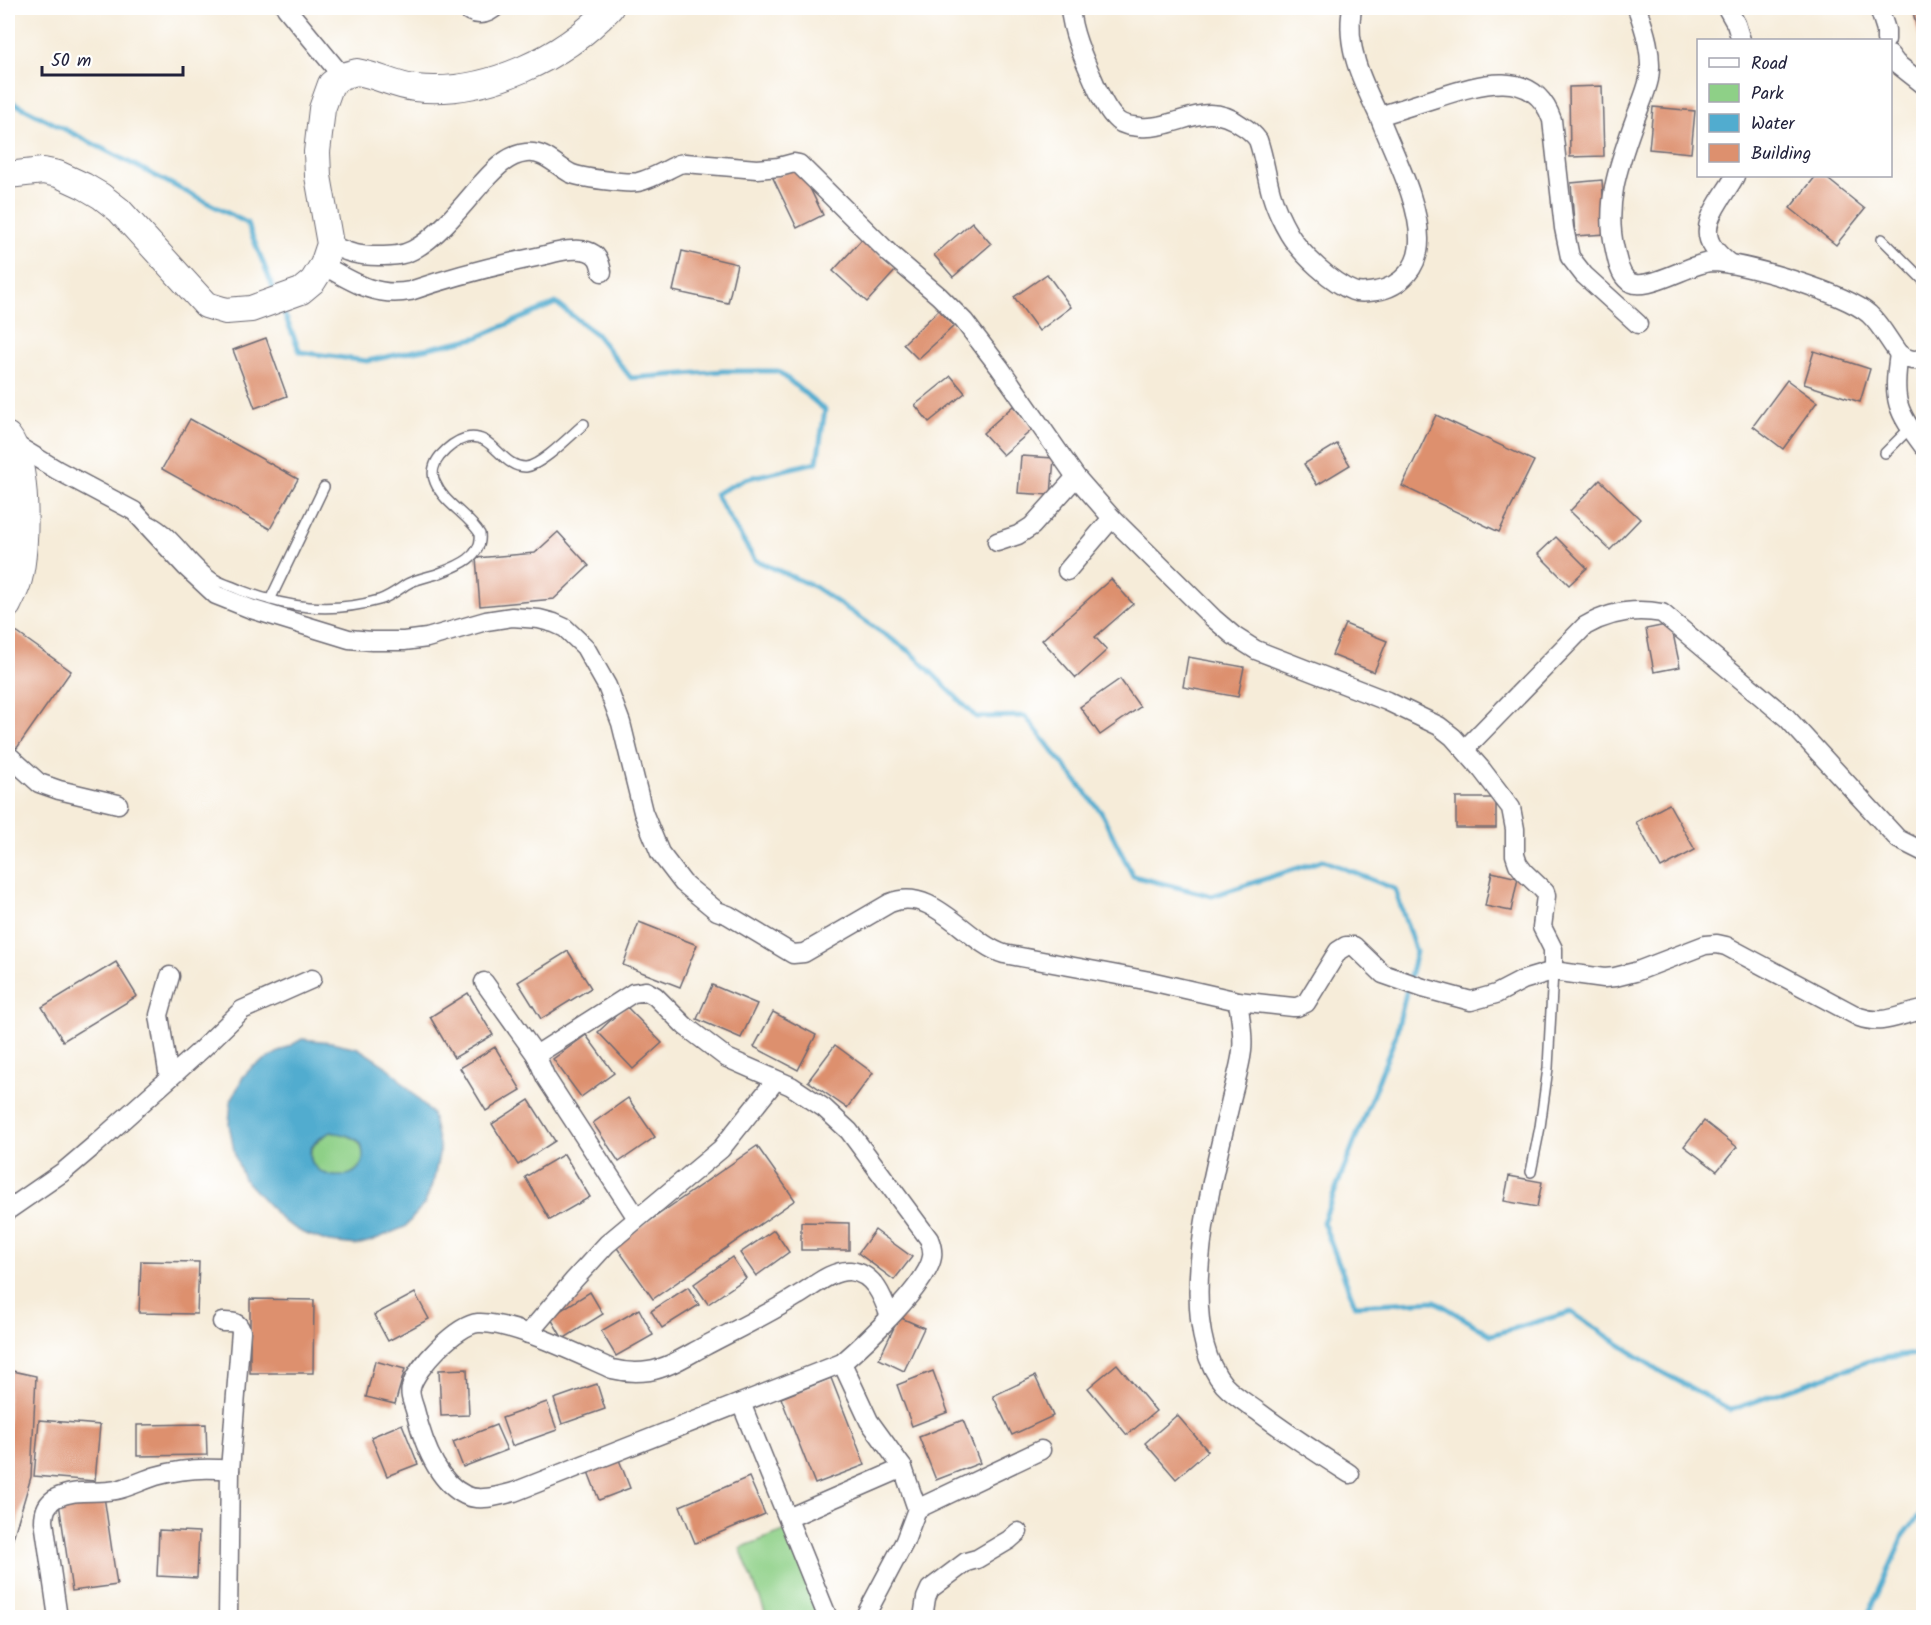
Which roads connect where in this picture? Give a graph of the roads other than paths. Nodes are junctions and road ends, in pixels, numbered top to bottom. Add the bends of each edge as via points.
1 (286, 8) edge
2 (458, 8) edge
3 (501, 8) edge
4 (610, 8) edge
5 (1070, 8) edge
6 (1352, 8) edge
7 (1637, 8) edge
8 (1727, 8) edge
9 (1879, 8) edge
10 (1741, 39) edge
11 (1886, 39) edge
12 (1892, 58) edge
13 (342, 76) junction
14 (1923, 85) edge
15 (1379, 116) junction
16 (8, 176) edge
17 (1734, 177) edge
18 (1882, 239) dead end
19 (327, 255) junction
20 (1730, 264) junction
21 (602, 272) dead end
22 (1923, 281) edge
23 (1638, 324) dead end
24 (1899, 354) junction
25 (1922, 360) edge
26 (585, 424) dead end
27 (1910, 428) junction
28 (11, 440) edge
29 (1923, 447) edge
30 (1885, 453) dead end
31 (1076, 477) junction
32 (324, 487) dead end
33 (134, 512) junction
34 (1112, 518) junction
35 (997, 542) dead end
36 (1067, 571) dead end
37 (270, 600) junction
38 (8, 605) edge
39 (1464, 749) junction
40 (8, 755) edge
41 (118, 804) dead end
42 (1923, 852) edge
43 (1553, 971) junction
44 (170, 976) dead end
45 (312, 980) dead end
46 (484, 982) dead end
47 (1238, 1001) junction
48 (1923, 1010) edge
49 (536, 1055) junction
50 (169, 1078) junction
51 (776, 1080) junction
52 (1531, 1172) dead end
53 (8, 1210) edge
54 (637, 1218) junction
55 (890, 1317) junction
56 (222, 1322) dead end
57 (528, 1334) junction
58 (842, 1363) junction
59 (741, 1403) junction
60 (1041, 1450) dead end
61 (903, 1468) junction
62 (230, 1470) junction
63 (1350, 1474) dead end
64 (917, 1509) junction
65 (788, 1518) junction
66 (1018, 1532) dead end
67 (58, 1617) edge
68 (228, 1617) edge
69 (828, 1617) edge
70 (864, 1617) edge
71 (923, 1617) edge

1 - 13 street
2 - 3 lane via 471,18 480,19
4 - 13 main road via 572,42 549,56 481,83 416,88 362,73
5 - 15 street via 1087,66 1117,120 1155,128 1209,113 1226,116 1253,133 1271,195 1300,249 1339,284 1363,293 1388,288 1404,279 1419,244 1415,210
6 - 15 street via 1350,41 1355,62
7 - 20 street via 1646,36 1650,70 1613,189 1611,236 1621,271 1630,283 1640,285 1699,264
8 - 10 street
9 - 11 street
12 - 14 street
13 - 19 main road via 331,84 325,97 319,128 318,176
15 - 23 street via 1499,82 1515,84 1537,96 1552,120 1570,257
16 - 19 main road via 35,170 58,174 101,196 119,210 206,306 226,311 251,309 297,294 306,288
17 - 20 street via 1708,221 1713,247
18 - 22 lane
19 - 21 street via 361,286 393,293 572,250 595,255
19 - 31 street via 346,252 391,256 413,250 457,212 496,168 518,154 545,156 580,177 631,183 685,163 757,169 799,164 964,321
20 - 24 street via 1846,300 1872,317
24 - 25 street
24 - 27 street via 1895,396
26 - 37 lane via 534,465 512,464 485,440 475,437 455,443 438,458 433,475 436,485 480,534 477,551 460,564 413,581 383,599 364,603 311,609
27 - 29 street
27 - 30 lane
28 - 33 street via 47,465
28 - 38 main road via 22,476 22,564
31 - 34 street
31 - 35 street via 1032,526
32 - 37 lane
33 - 37 lane via 167,531 214,578
33 - 47 street via 216,595 326,633 349,639 404,641 512,617 539,619 565,628 585,647 607,686 660,853 683,883 717,911 793,954 804,953 905,898 938,910 996,951
34 - 36 street
34 - 39 street via 1196,603 1246,645 1416,714 1440,726
39 - 42 street via 1585,626 1626,611 1662,612 1786,718 1898,839
39 - 43 street via 1511,808 1518,864 1545,892 1542,927 1553,949
40 - 41 street via 39,783
43 - 47 street via 1471,1001 1383,974 1354,946 1346,946 1338,951 1302,1005
43 - 48 street via 1615,977 1717,944 1871,1022
43 - 52 lane via 1548,1068
44 - 50 street via 159,1015
45 - 50 street via 242,1010
46 - 49 street
47 - 63 street via 1241,1058 1214,1172 1199,1276 1198,1311 1204,1346 1213,1370 1229,1390
49 - 51 street via 629,995 646,991 727,1059
49 - 54 street via 546,1078
50 - 53 street via 63,1172
51 - 54 street via 721,1149
51 - 55 street via 838,1119 929,1239 929,1265
54 - 57 street via 607,1244
55 - 57 street via 871,1280 848,1271 836,1272 775,1309 650,1371 625,1372
55 - 58 street
56 - 62 street via 235,1322 241,1331
57 - 59 street via 502,1325 478,1323 460,1330 436,1351 411,1387 431,1459 442,1475 466,1496 514,1492
58 - 59 street
58 - 61 street via 869,1421
59 - 65 street
60 - 64 street
61 - 64 street
61 - 65 street
62 - 67 street via 178,1471 116,1490 61,1496 50,1503 44,1521
62 - 68 street
64 - 70 street via 905,1541
65 - 69 street
66 - 71 street via 966,1562 930,1589

